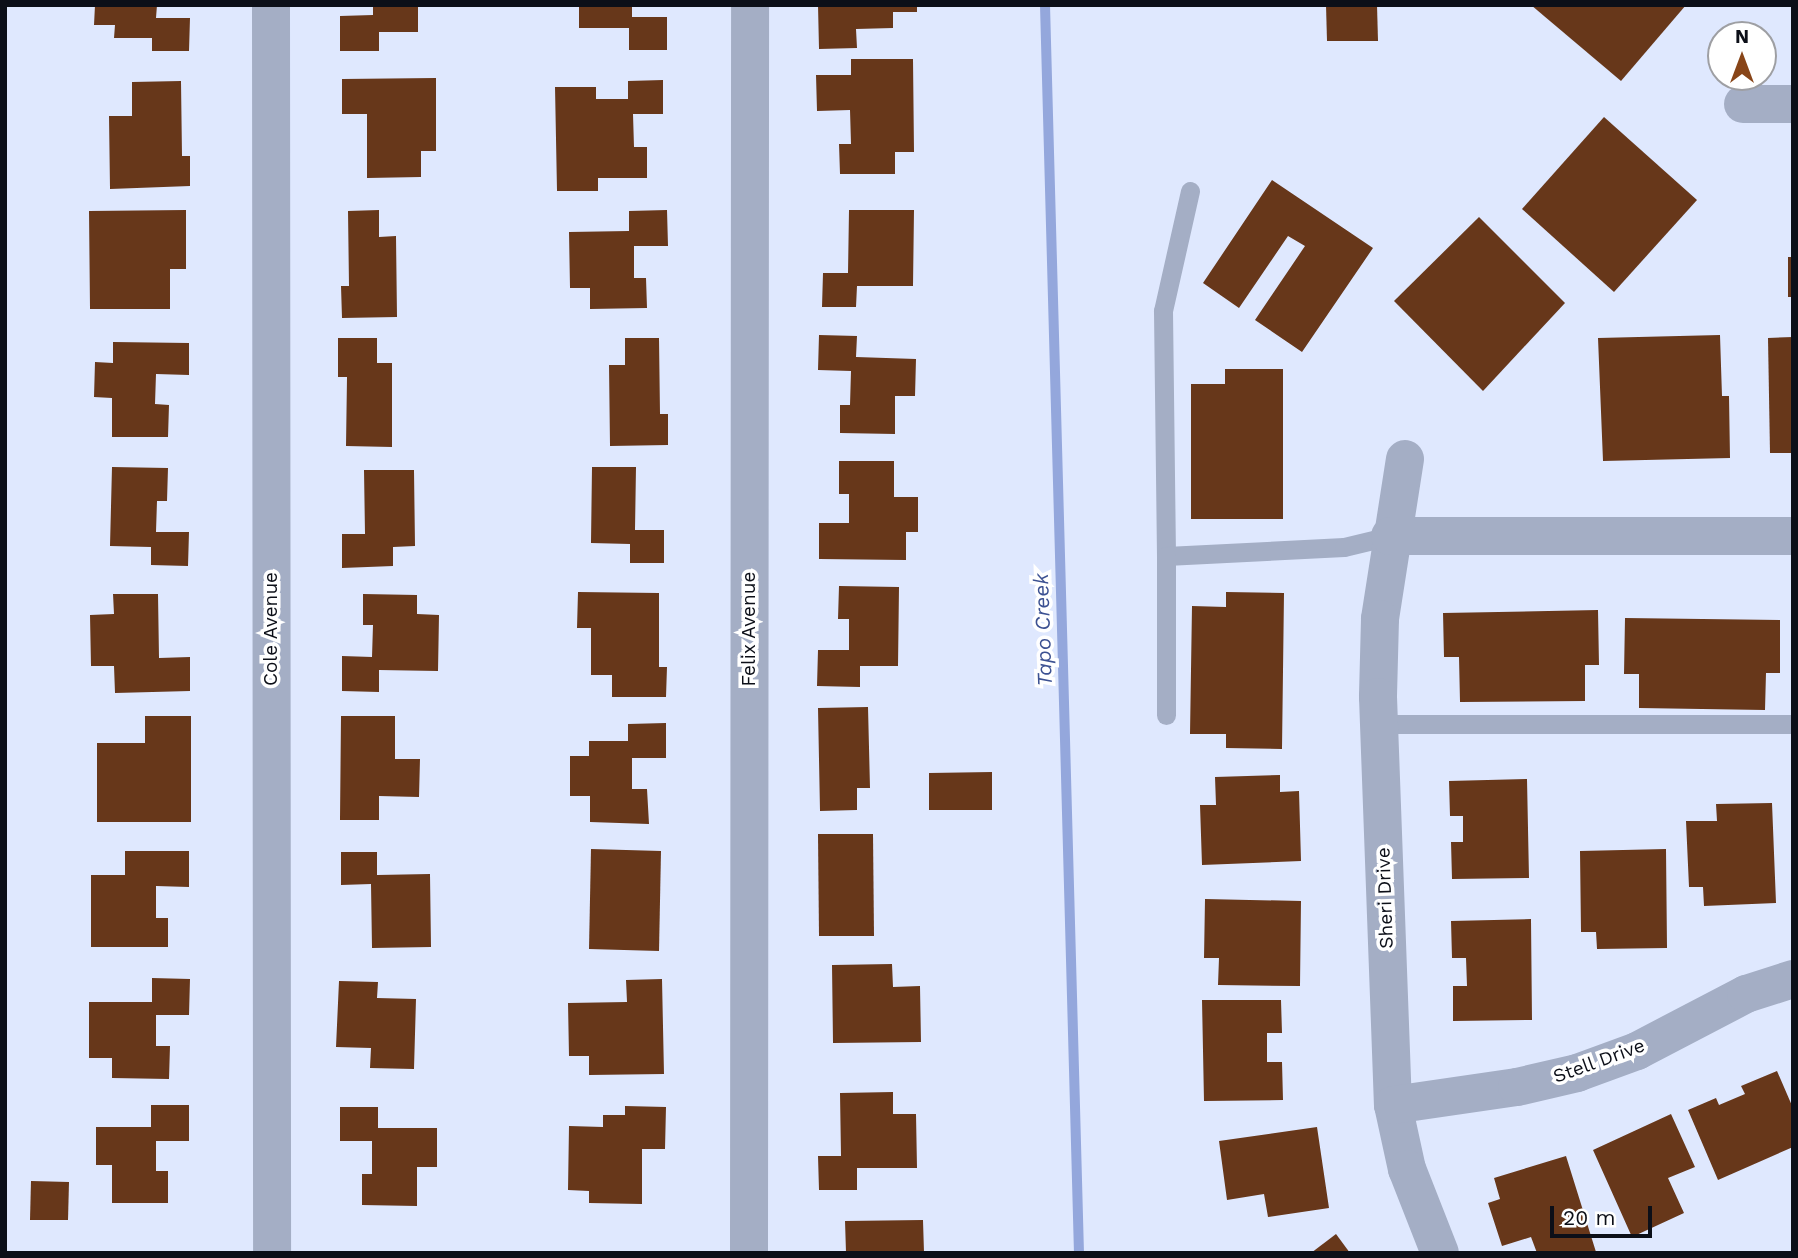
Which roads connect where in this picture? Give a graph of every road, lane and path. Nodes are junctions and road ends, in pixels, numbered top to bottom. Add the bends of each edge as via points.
1 (271, 5) edge
2 (750, 5) edge
3 (1743, 104) dead end
4 (1793, 104) edge
5 (1191, 191) dead end
6 (1405, 459) dead end
7 (1390, 536) junction
8 (1793, 536) edge
9 (1166, 556) junction
10 (1166, 715) dead end
11 (1379, 724) junction
12 (1793, 724) edge
13 (1793, 979) edge
14 (1393, 1105) junction
15 (272, 1253) edge
16 (748, 1253) edge
17 (1440, 1253) edge

1 - 15 street, Cole Avenue
2 - 16 street, Felix Avenue
3 - 4 street
5 - 9 lane via 1163,311
6 - 7 street, Sheri Drive
7 - 8 street
7 - 9 lane via 1344,547
7 - 11 street, Sheri Drive via 1380,619
9 - 10 lane
11 - 12 lane
11 - 14 street, Sheri Drive
13 - 14 street, Stell Drive via 1746,994 1637,1051 1577,1073 1517,1087
14 - 17 street, Sheri Drive via 1407,1170

